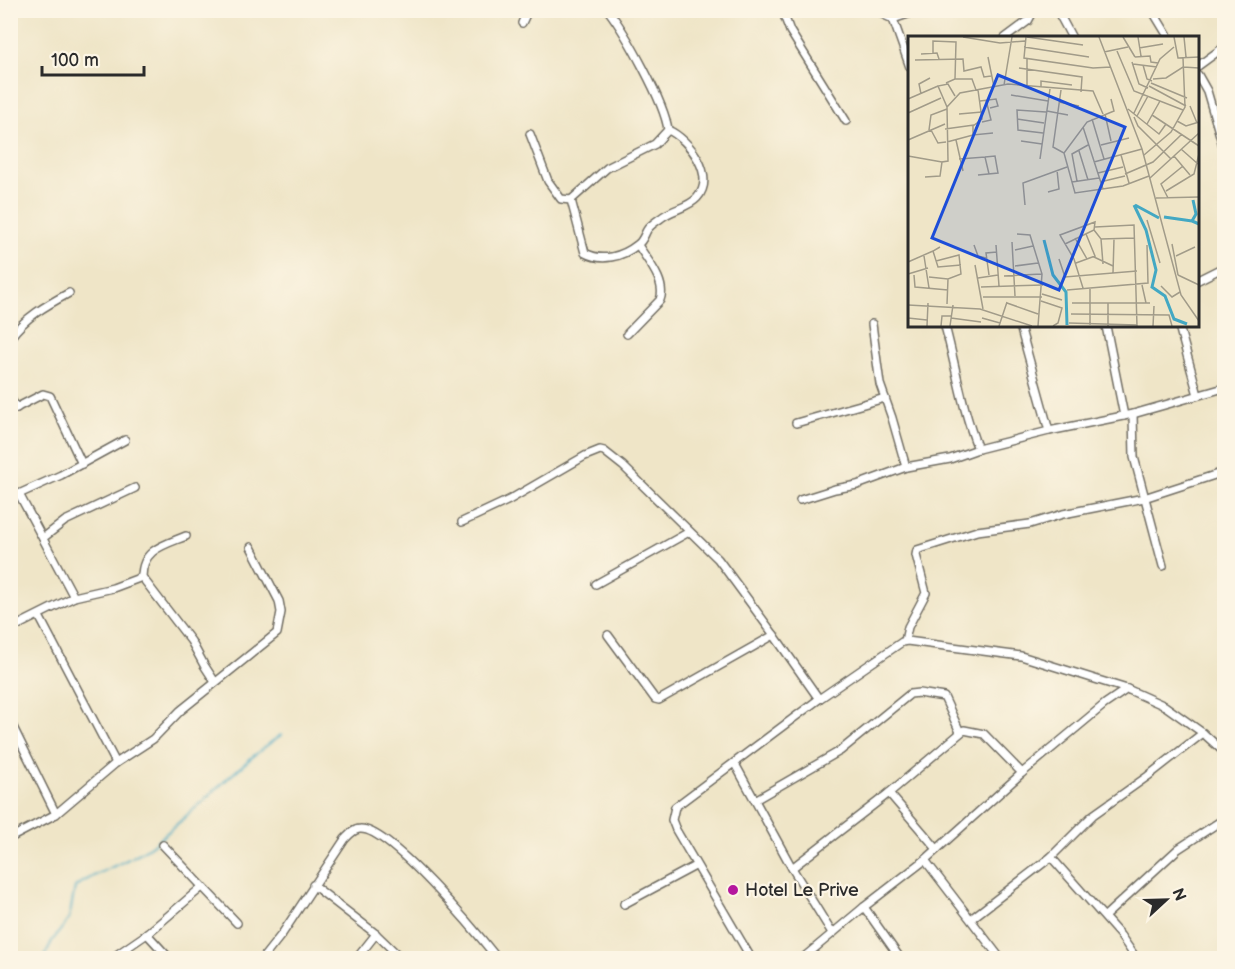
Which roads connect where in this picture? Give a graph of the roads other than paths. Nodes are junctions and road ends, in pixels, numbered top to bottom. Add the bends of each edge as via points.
1 (528, 10) edge
2 (608, 10) edge
3 (782, 10) edge
4 (880, 10) edge
5 (920, 10) edge
6 (1034, 10) edge
7 (1058, 10) edge
8 (1152, 10) edge
9 (893, 19) junction
10 (522, 24) dead end
11 (1008, 36) edge
12 (1071, 36) edge
13 (1168, 36) edge
14 (1224, 47) edge
15 (908, 65) edge
16 (1199, 65) edge
17 (1199, 78) edge
18 (846, 121) dead end
19 (668, 130) junction
20 (530, 134) dead end
21 (1224, 149) edge
22 (571, 200) junction
23 (638, 245) junction
24 (1224, 267) edge
25 (1199, 279) edge
26 (69, 293) dead end
27 (872, 324) dead end
28 (945, 327) edge
29 (1020, 327) edge
30 (1106, 327) edge
31 (1179, 327) edge
32 (627, 334) dead end
33 (10, 338) edge
34 (1224, 388) edge
35 (1198, 395) junction
36 (10, 398) edge
37 (885, 398) junction
38 (14, 409) edge
39 (1133, 414) junction
40 (1124, 416) junction
41 (796, 423) dead end
42 (1049, 431) junction
43 (125, 440) dead end
44 (978, 449) junction
45 (82, 464) junction
46 (906, 467) junction
47 (1224, 473) edge
48 (135, 488) dead end
49 (19, 494) junction
50 (10, 498) edge
51 (1144, 498) junction
52 (800, 500) dead end
53 (462, 522) dead end
54 (689, 532) junction
55 (186, 536) dead end
56 (43, 538) junction
57 (250, 548) dead end
58 (1163, 566) dead end
59 (142, 577) junction
60 (596, 584) dead end
61 (74, 597) junction
62 (39, 616) junction
63 (10, 629) edge
64 (608, 634) dead end
65 (774, 635) junction
66 (905, 641) junction
67 (215, 682) junction
68 (1127, 689) junction
69 (819, 699) junction
70 (10, 721) edge
71 (960, 732) junction
72 (1203, 733) junction
73 (1224, 752) edge
74 (116, 763) junction
75 (735, 764) junction
76 (1022, 773) junction
77 (889, 793) junction
78 (754, 800) junction
79 (56, 814) junction
80 (1224, 819) edge
81 (10, 838) edge
82 (163, 845) dead end
83 (937, 849) junction
84 (1051, 857) junction
85 (925, 860) junction
86 (695, 866) junction
87 (792, 868) junction
88 (313, 885) junction
89 (202, 887) junction
90 (624, 904) dead end
91 (864, 907) junction
92 (1105, 916) junction
93 (971, 919) junction
94 (237, 923) dead end
95 (832, 933) junction
96 (147, 934) junction
97 (376, 934) junction
98 (807, 957) edge
99 (112, 958) edge
100 (170, 958) edge
101 (263, 958) edge
102 (357, 958) edge
103 (401, 958) edge
104 (497, 958) edge
105 (751, 958) edge
106 (900, 958) edge
107 (1000, 958) edge
108 (1136, 958) edge

1 - 10 street
2 - 19 street via 658,99
3 - 18 street via 790,31
4 - 9 street
5 - 9 street
6 - 11 street via 1028,21
7 - 12 street
8 - 13 street
9 - 15 street
14 - 16 street
17 - 21 street via 1207,91
19 - 22 street via 655,144 607,168
19 - 23 street via 677,134 696,156 704,184 700,195 665,214 647,230
20 - 22 street via 548,181 561,199
22 - 23 street via 585,254 614,257
23 - 32 street via 663,289 662,296
24 - 25 street
26 - 33 street via 36,312
27 - 37 street
28 - 44 street via 966,417
29 - 42 street
30 - 40 street
31 - 35 street
34 - 35 street
35 - 39 street
36 - 38 street
37 - 41 street
37 - 46 street
38 - 45 street via 43,394 50,396
39 - 40 street
39 - 51 street via 1134,458
40 - 42 street
42 - 44 street
43 - 45 street
44 - 46 street
45 - 49 street
46 - 52 street
47 - 51 street
48 - 56 street via 65,521
49 - 50 street
49 - 56 street
51 - 58 street
51 - 66 street via 1030,524 977,531 917,550 926,593
53 - 54 street via 600,450 623,466
54 - 60 street
54 - 65 street via 718,560
55 - 59 street via 146,556
56 - 61 street
57 - 67 street via 279,601 280,622 277,633
59 - 61 street
59 - 67 street via 191,641
61 - 62 street
62 - 63 street
62 - 74 street
64 - 65 street via 659,700
65 - 69 street
66 - 68 street via 1021,656
66 - 69 street
67 - 74 street via 153,739
68 - 72 street via 1165,706
68 - 76 street
69 - 75 street
70 - 79 street
71 - 76 street via 984,734
71 - 77 street
71 - 78 street via 944,697 910,694 852,742
72 - 73 street
72 - 84 street via 1093,815
74 - 79 street
75 - 78 street
75 - 86 street via 675,807 672,814 675,830
76 - 83 street
77 - 83 street
77 - 87 street
78 - 87 street
79 - 81 street
80 - 92 street via 1178,849
82 - 89 street
83 - 85 street
84 - 92 street
84 - 93 street
85 - 91 street
85 - 93 street
86 - 90 street
86 - 105 street
87 - 95 street
88 - 97 street
88 - 101 street
88 - 104 street via 353,831 375,832 426,876
89 - 94 street
89 - 96 street
91 - 95 street
91 - 106 street
92 - 108 street
93 - 107 street
95 - 98 street
96 - 99 street
96 - 100 street
97 - 102 street
97 - 103 street

